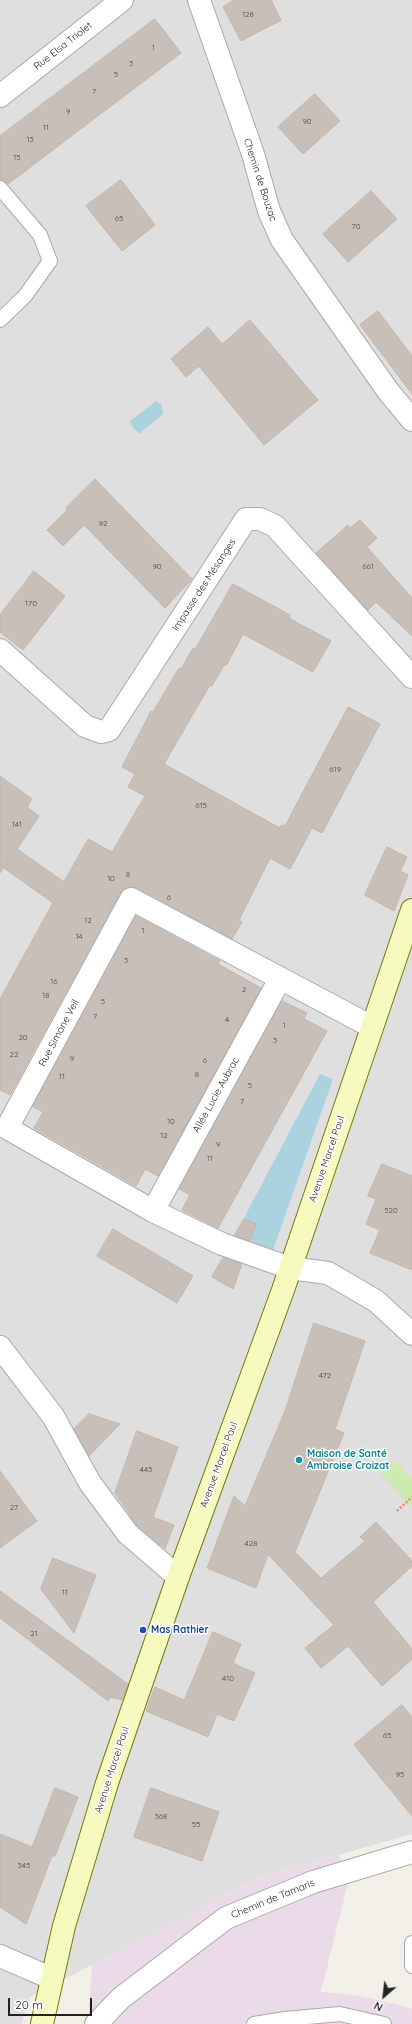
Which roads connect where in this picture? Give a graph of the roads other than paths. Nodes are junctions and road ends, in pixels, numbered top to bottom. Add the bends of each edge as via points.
1 (122, 0) edge
2 (199, 0) edge
3 (2, 94) edge
4 (0, 188) edge
5 (0, 320) edge
6 (412, 420) edge
7 (0, 650) edge
8 (412, 677) edge
9 (412, 910) edge
10 (280, 979) junction
11 (372, 1027) junction
12 (153, 1211) junction
13 (290, 1268) junction
14 (412, 1334) edge
15 (0, 1347) edge
16 (178, 1577) junction
17 (412, 1852) edge
18 (412, 1943) edge
19 (0, 1956) edge
20 (412, 1966) edge
21 (51, 1978) junction
22 (42, 2024) edge
23 (96, 2024) edge
24 (254, 2024) edge
25 (384, 2024) edge

1 - 3 street, Rue Elsa Triolet
2 - 6 street, Chemin de Bouzac via 253,154 269,211 282,240 388,391
4 - 5 lane via 40,235 50,261 25,296
7 - 8 street, Impasse des Mésanges via 85,726 101,732 109,730 246,519 260,519 275,526
9 - 11 main road, Avenue Marcel Paul
10 - 11 street, Rue Simone Veil
10 - 12 street, Allée Lucie Aubrac
10 - 12 street, Rue Simone Veil via 131,899 7,1128
11 - 13 main road, Avenue Marcel Paul
12 - 13 street, Rue Simone Veil via 222,1244
13 - 14 street, Rue Simone Veil via 328,1273 376,1301
13 - 16 main road, Avenue Marcel Paul
15 - 16 street via 53,1416 90,1483 128,1534
16 - 21 main road, Avenue Marcel Paul via 106,1784
17 - 23 street, Chemin de Tamaris via 313,1882 226,1918 120,1998
18 - 20 lane
19 - 21 street
21 - 22 main road, Avenue Marcel Paul
24 - 25 lane via 285,2018 340,2014

